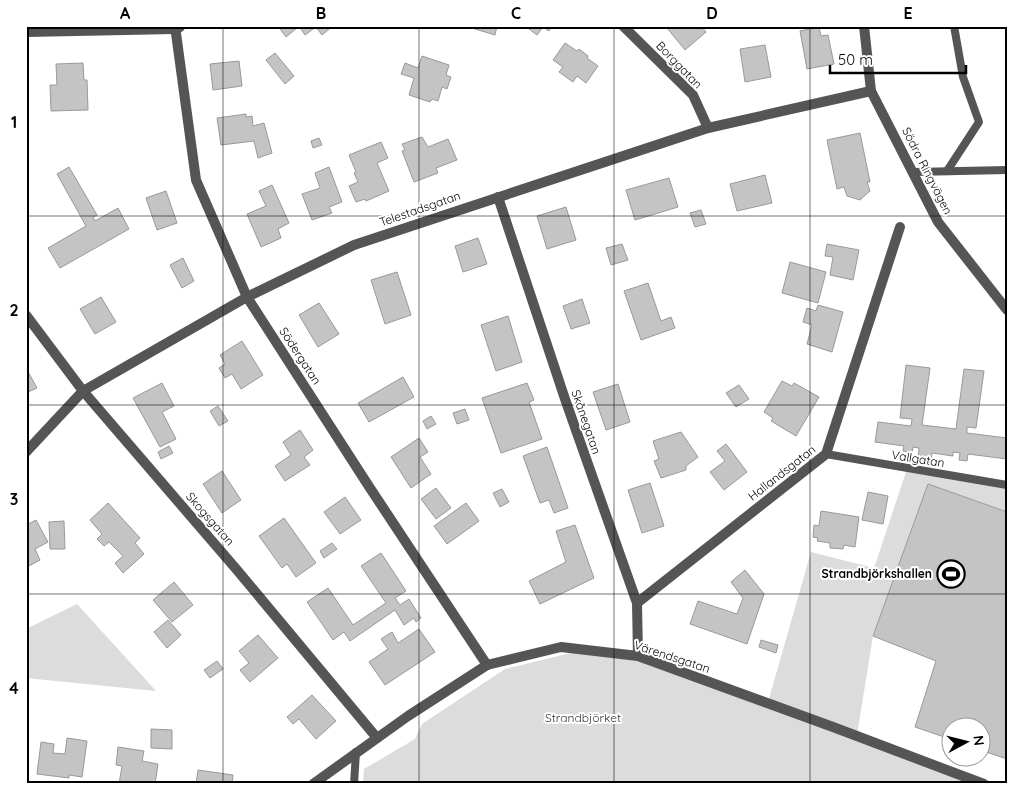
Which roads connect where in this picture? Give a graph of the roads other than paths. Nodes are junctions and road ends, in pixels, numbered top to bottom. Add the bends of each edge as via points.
1 (623, 26) edge
2 (864, 26) edge
3 (954, 26) edge
4 (177, 27) edge
5 (26, 32) edge
6 (871, 91) junction
7 (708, 128) junction
8 (1007, 170) edge
9 (947, 171) junction
10 (913, 172) junction
11 (498, 196) junction
12 (900, 228) dead end
13 (247, 297) junction
14 (1007, 310) edge
15 (26, 315) edge
16 (83, 391) junction
17 (26, 452) edge
18 (826, 454) junction
19 (1007, 485) edge
20 (637, 603) junction
21 (638, 656) junction
22 (487, 665) junction
23 (378, 738) junction
24 (356, 752) junction
25 (313, 784) edge
26 (354, 784) edge
27 (984, 784) edge

1 - 7 street, Borggatan via 693,95
2 - 6 street, Södra Ringvägen
3 - 9 lane via 963,77 979,122
4 - 5 street
4 - 13 street, Södergatan via 196,180
6 - 7 street, Telestadsgatan
6 - 10 street, Södra Ringvägen
7 - 11 street, Telestadsgatan
8 - 9 lane
9 - 10 lane
10 - 14 street, Södra Ringvägen via 938,222
11 - 13 street, Telestadsgatan via 354,245
11 - 20 street, Skånegatan via 564,399
12 - 18 street, Hallandsgatan
13 - 16 street, Telestadsgatan
13 - 22 street, Södergatan
15 - 16 street, Skogsgatan
16 - 17 street, Telestadsgatan
16 - 23 street, Skogsgatan
18 - 19 lane, Vallgatan
18 - 20 street, Hallandsgatan
20 - 21 street, Skånegatan
21 - 22 street, Värendsgatan via 561,646
21 - 27 street, Värendsgatan
22 - 23 street, Värendsgatan
23 - 24 street, Värendsgatan
24 - 25 street, Värendsgatan
24 - 26 lane

